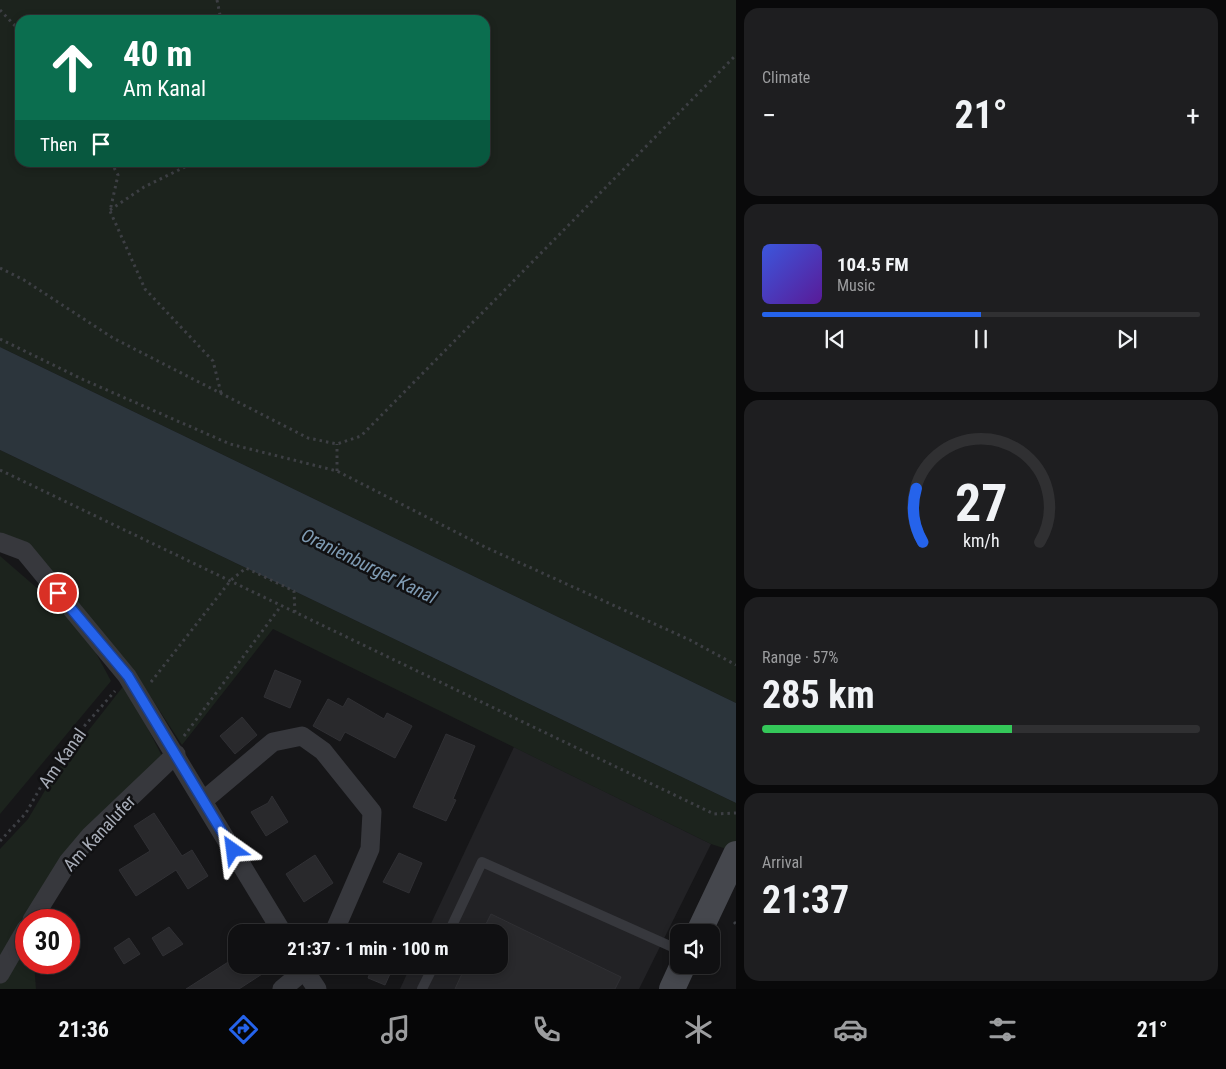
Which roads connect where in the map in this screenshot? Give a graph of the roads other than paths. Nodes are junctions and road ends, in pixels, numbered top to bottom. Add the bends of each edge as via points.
1 (0, 542) edge
2 (175, 752) junction
3 (203, 801) junction
4 (736, 854) edge
5 (39, 909) edge
6 (277, 924) edge
7 (338, 924) edge
8 (453, 924) edge
9 (703, 924) edge
10 (670, 946) edge
11 (15, 948) edge
12 (0, 974) edge
13 (298, 974) edge
14 (309, 974) edge
15 (430, 974) edge
16 (679, 974) edge
17 (282, 989) edge
18 (317, 989) edge
19 (422, 989) edge
20 (672, 989) edge

1 - 2 street via 24,551 128,676
2 - 3 street
2 - 5 street, Am Kanalufer via 90,836 68,862
3 - 6 street
3 - 7 street via 274,742 302,736 323,751 372,812 370,850
4 - 9 street
8 - 10 lane via 482,862
11 - 12 street
13 - 17 street
14 - 18 street
15 - 19 lane
16 - 20 street

